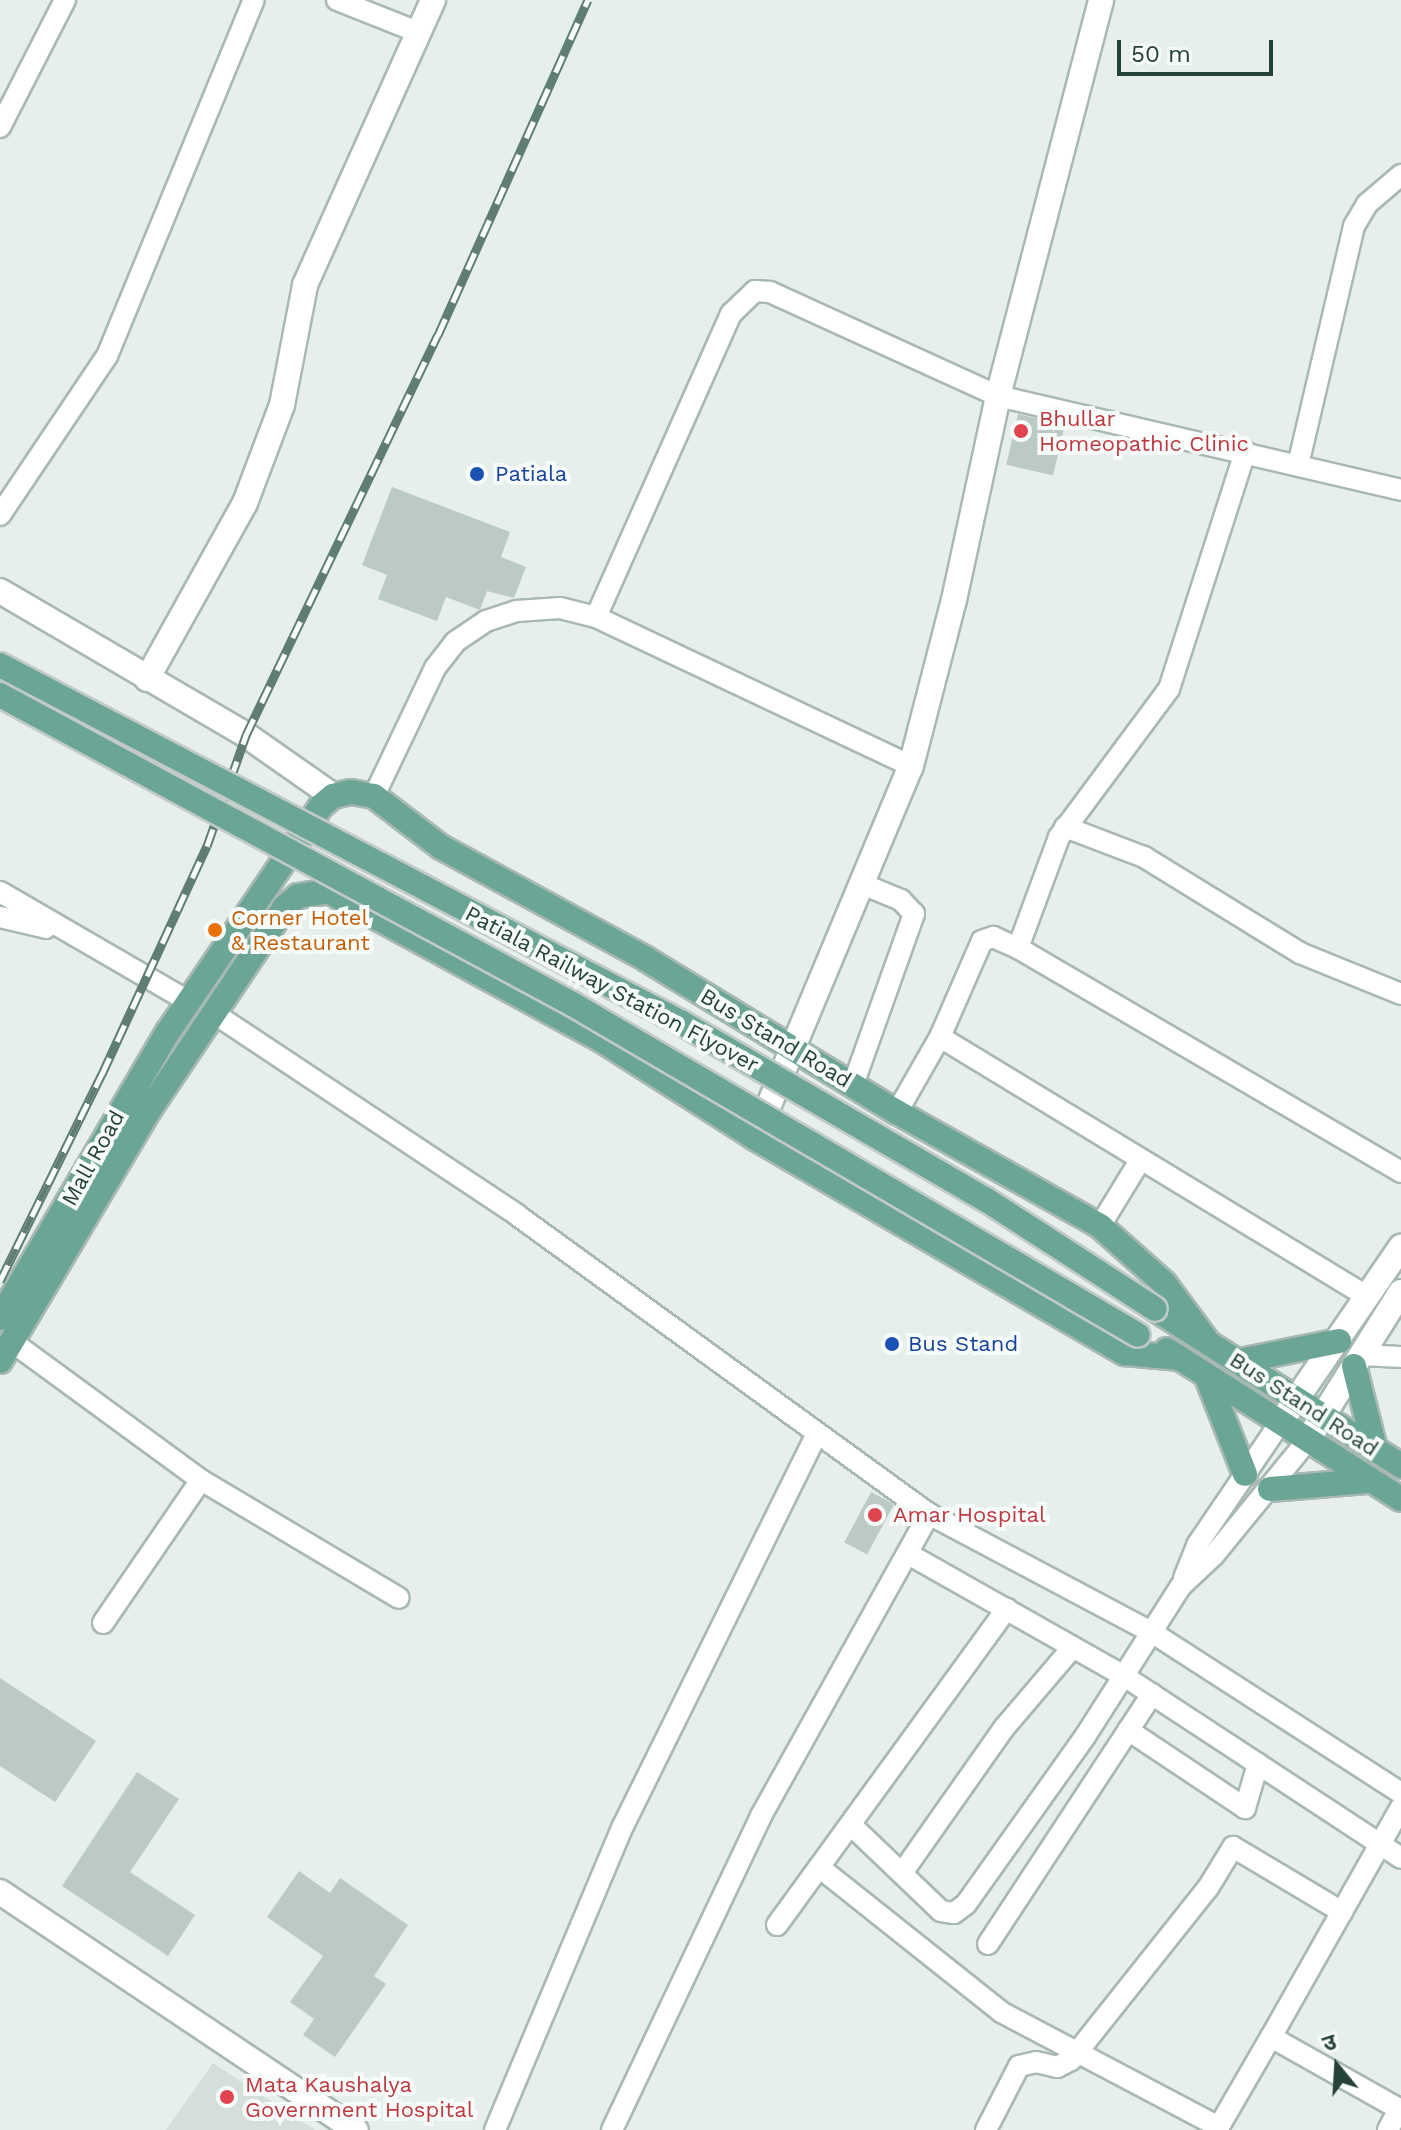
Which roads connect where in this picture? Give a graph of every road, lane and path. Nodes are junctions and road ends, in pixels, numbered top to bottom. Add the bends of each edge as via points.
1 (65, 0) edge
2 (254, 0) edge
3 (337, 0) edge
4 (433, 0) edge
5 (1101, 0) edge
6 (418, 32) junction
7 (0, 127) edge
8 (1401, 175) edge
9 (998, 396) junction
10 (1245, 452) junction
11 (1298, 465) junction
12 (1401, 490) edge
13 (0, 515) edge
14 (0, 591) edge
15 (596, 617) junction
16 (0, 665) edge
17 (147, 679) junction
18 (0, 695) edge
19 (911, 766) junction
20 (333, 796) junction
21 (374, 796) junction
22 (1065, 827) junction
23 (862, 884) junction
24 (0, 892) edge
25 (0, 917) edge
26 (62, 932) junction
27 (1018, 948) junction
28 (1398, 988) edge
29 (190, 1002) junction
30 (215, 1014) junction
31 (940, 1037) junction
32 (794, 1051) junction
33 (185, 1053) joint
34 (853, 1085) junction
35 (897, 1112) junction
36 (755, 1138) junction
37 (1139, 1162) junction
38 (1401, 1172) edge
39 (1100, 1226) junction
40 (1401, 1247) edge
41 (1401, 1292) edge
42 (1368, 1297) junction
43 (0, 1318) edge
44 (1207, 1341) junction
45 (1339, 1341) junction
46 (6, 1351) edge
47 (1401, 1357) edge
48 (1180, 1358) junction
49 (1240, 1361) junction
50 (1358, 1361) junction
51 (1207, 1377) junction
52 (1297, 1398) junction
53 (1325, 1416) junction
54 (1280, 1423) junction
55 (816, 1435) junction
56 (1307, 1441) junction
57 (1375, 1449) junction
58 (1401, 1466) edge
59 (1245, 1474) junction
60 (201, 1480) junction
61 (1367, 1481) junction
62 (1270, 1489) junction
63 (1401, 1499) edge
64 (929, 1514) junction
65 (910, 1555) junction
66 (1181, 1586) junction
67 (399, 1598) dead end
68 (1007, 1609) junction
69 (103, 1623) dead end
70 (1153, 1633) junction
71 (1073, 1647) junction
72 (1124, 1676) junction
73 (1152, 1694) junction
74 (1128, 1730) junction
75 (1258, 1764) junction
76 (1401, 1793) edge
77 (1401, 1807) edge
78 (851, 1825) junction
79 (1379, 1843) junction
80 (1401, 1858) edge
81 (819, 1867) junction
82 (902, 1873) junction
83 (0, 1892) edge
84 (1342, 1912) junction
85 (777, 1925) dead end
86 (988, 1944) dead end
87 (1271, 2037) junction
88 (1080, 2049) junction
89 (1400, 2109) edge
90 (1218, 2128) edge
91 (356, 2130) edge
92 (495, 2130) edge
93 (612, 2130) edge
94 (986, 2130) edge
95 (1388, 2130) edge

1 - 7 street
2 - 13 street via 107,356
3 - 6 street
4 - 6 street
5 - 9 street
6 - 17 street via 305,285 282,405 245,503
8 - 11 street via 1367,204 1354,226
9 - 10 street
9 - 15 street via 770,292 755,291 731,314
9 - 19 street
10 - 11 street
10 - 22 street via 1169,689
11 - 12 street
14 - 17 street
15 - 19 street
15 - 21 street via 560,608 517,611 486,621 455,642 435,668
16 - 44 main road, Patiala Railway Station Flyover, bridge via 682,1023 985,1199
17 - 20 street via 246,735
18 - 48 main road, Patiala Railway Station Flyover, bridge via 574,1005
19 - 23 street
20 - 21 main road
20 - 29 main road
21 - 32 main road, Bus Stand Road via 441,847 646,959
22 - 27 street
22 - 28 street via 1144,857 1300,953
23 - 32 street
23 - 34 street via 901,900 914,914
24 - 26 street
25 - 26 street
26 - 29 street
27 - 31 street via 984,938
27 - 38 street
29 - 43 main road, Mall Road via 124,1103
30 - 33 main road, Bus Stand Road
30 - 36 main road, Bus Stand Road via 285,907 298,896 328,891 603,1041
30 - 55 street via 517,1215
31 - 35 street
31 - 37 street
32 - 34 main road, Bus Stand Road
32 - 36 street
33 - 46 main road, Mall Road
34 - 35 main road, Bus Stand Road
35 - 39 main road, Bus Stand Road
36 - 48 main road, Bus Stand Road via 1125,1353
37 - 39 street
37 - 42 street
39 - 44 main road, Bus Stand Road via 1164,1283
40 - 42 street
41 - 50 street
42 - 45 street
44 - 49 main road, Bus Stand Road
45 - 49 main road
45 - 52 street
46 - 60 street
47 - 50 street
48 - 51 main road, Bus Stand Road
49 - 52 main road, Bus Stand Road
50 - 53 street
50 - 57 main road
51 - 54 main road, Bus Stand Road
51 - 59 main road
52 - 53 main road, Bus Stand Road
52 - 54 street
53 - 56 street
53 - 57 main road, Bus Stand Road
54 - 56 main road, Bus Stand Road
54 - 59 street
55 - 64 street
55 - 92 street via 623,1826
56 - 61 main road, Bus Stand Road
56 - 62 street
57 - 58 main road, Bus Stand Road
59 - 66 street via 1197,1545
60 - 67 street
60 - 69 street
61 - 62 main road
61 - 63 main road, Bus Stand Road
62 - 66 street
64 - 65 street
64 - 70 street
65 - 68 street
65 - 93 street via 761,1816
66 - 70 street
68 - 71 street
68 - 78 street
70 - 72 street
70 - 76 street
71 - 72 street
71 - 82 street via 1004,1728
72 - 73 street
72 - 82 street via 966,1904 954,1913 941,1911
73 - 74 street
73 - 75 street
74 - 75 street via 1245,1808
74 - 86 street
75 - 79 street
77 - 79 street
78 - 81 street
78 - 82 street
79 - 80 street
79 - 84 street
81 - 85 street
81 - 88 street via 981,1998
83 - 91 street
84 - 87 street
84 - 88 street via 1233,1847 1208,1888
87 - 89 street
87 - 90 street
88 - 90 street
88 - 94 street via 1064,2066 1019,2066
89 - 95 street

